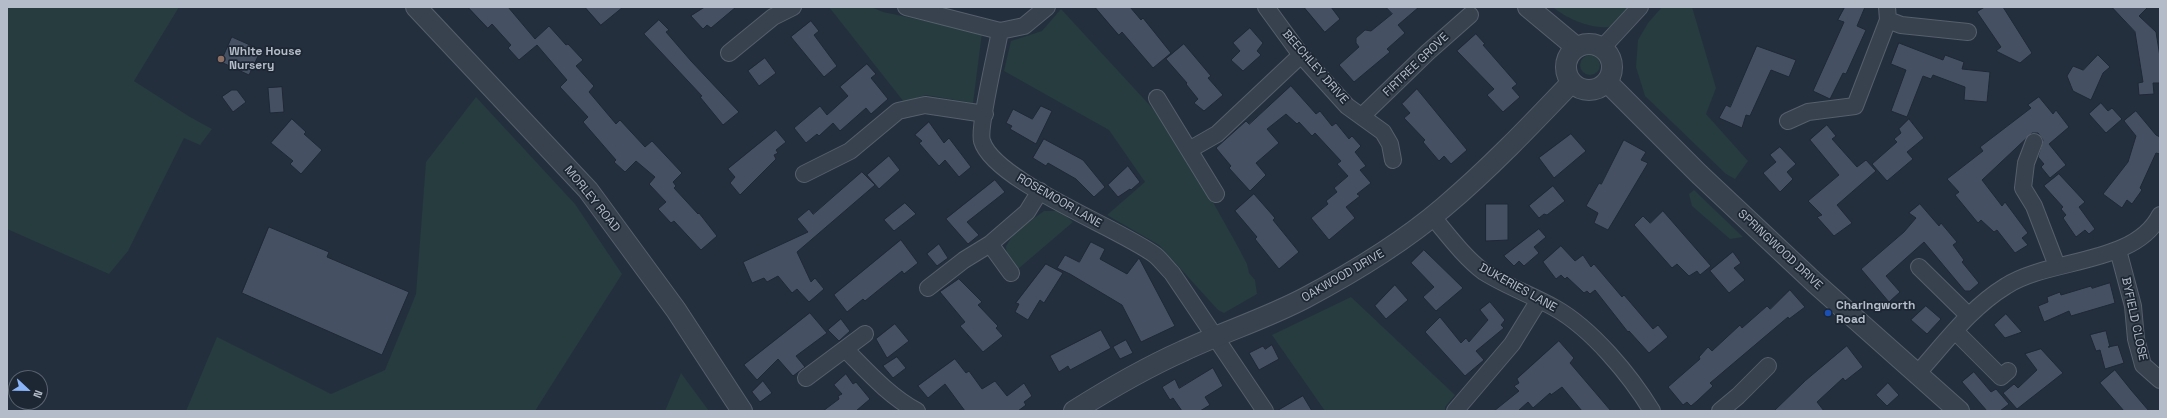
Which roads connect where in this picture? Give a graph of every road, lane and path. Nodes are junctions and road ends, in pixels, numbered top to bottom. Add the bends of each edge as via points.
1 (416, 7) edge
2 (793, 7) edge
3 (906, 7) edge
4 (1046, 7) edge
5 (1266, 7) edge
6 (1528, 7) edge
7 (1640, 7) edge
8 (1887, 14) edge
9 (1470, 15) dead end
10 (1000, 31) junction
11 (1968, 32) dead end
12 (1576, 47) junction
13 (1603, 47) junction
14 (729, 53) dead end
15 (1301, 55) junction
16 (1607, 82) junction
17 (1572, 83) junction
18 (1157, 98) dead end
19 (985, 114) junction
20 (1363, 115) junction
21 (1788, 121) dead end
22 (2034, 142) dead end
23 (1189, 150) junction
24 (1393, 160) dead end
25 (804, 174) dead end
26 (1040, 191) junction
27 (1216, 194) dead end
28 (2160, 215) edge
29 (1432, 216) junction
30 (990, 244) junction
31 (2118, 250) junction
32 (2057, 266) junction
33 (1919, 267) dead end
34 (1011, 273) dead end
35 (928, 288) dead end
36 (1539, 300) junction
37 (1968, 315) junction
38 (1955, 331) junction
39 (865, 334) dead end
40 (1214, 337) junction
41 (845, 350) junction
42 (1768, 366) dead end
43 (2008, 371) dead end
44 (1917, 374) junction
45 (806, 378) dead end
46 (2160, 380) edge
47 (1080, 410) edge
48 (742, 411) edge
49 (917, 411) edge
50 (1265, 411) edge
51 (1455, 411) edge
52 (1652, 411) edge
53 (1720, 411) edge
54 (1959, 411) edge

1 - 48 street, MORLEY ROAD via 588,190 676,310
2 - 14 street via 773,17
3 - 10 street
4 - 10 street via 1024,26
5 - 15 street, BEECHLEY DRIVE
6 - 12 street
7 - 13 street
8 - 11 street via 1901,25
8 - 21 street via 1854,106 1808,112
9 - 20 street, FIRTREE GROVE
10 - 19 street, ROSEMOOR LANE
12 - 13 street via 1588,43
12 - 17 street via 1567,61 1566,69
13 - 16 street via 1612,60 1613,69
15 - 20 street, BEECHLEY DRIVE via 1348,106
15 - 23 street via 1217,134
16 - 17 street via 1602,87 1585,90
16 - 44 street, SPRINGWOOD DRIVE via 1699,174
17 - 29 street, OAKWOOD DRIVE via 1501,156
18 - 23 street
19 - 25 street via 925,105 898,111 850,151
19 - 26 street, ROSEMOOR LANE via 982,140 991,155 1004,169
20 - 24 street, BEECHLEY DRIVE via 1383,132 1390,144
22 - 32 street via 2026,163 2023,188 2034,206
23 - 27 street
26 - 30 street via 1027,212
26 - 40 street, ROSEMOOR LANE via 1155,255 1172,273
28 - 31 street via 2156,223 2141,237
29 - 36 street, DUKERIES LANE via 1472,262 1485,272
29 - 40 street, OAKWOOD DRIVE via 1392,246 1336,281 1272,315
30 - 34 street
30 - 35 street
31 - 32 street
31 - 46 street, BYFIELD CLOSE via 2133,306 2136,339 2143,365
32 - 37 street via 2027,274 2005,286
33 - 37 street
36 - 51 street via 1512,344
36 - 52 street, DUKERIES LANE via 1556,308 1594,338 1634,382
37 - 38 street
38 - 43 street via 2001,377
38 - 44 street
39 - 41 street
40 - 47 street, OAKWOOD DRIVE via 1140,371
40 - 50 street, ROSEMOOR LANE
41 - 45 street
41 - 49 street via 876,380
42 - 53 street
44 - 54 street, SPRINGWOOD DRIVE

